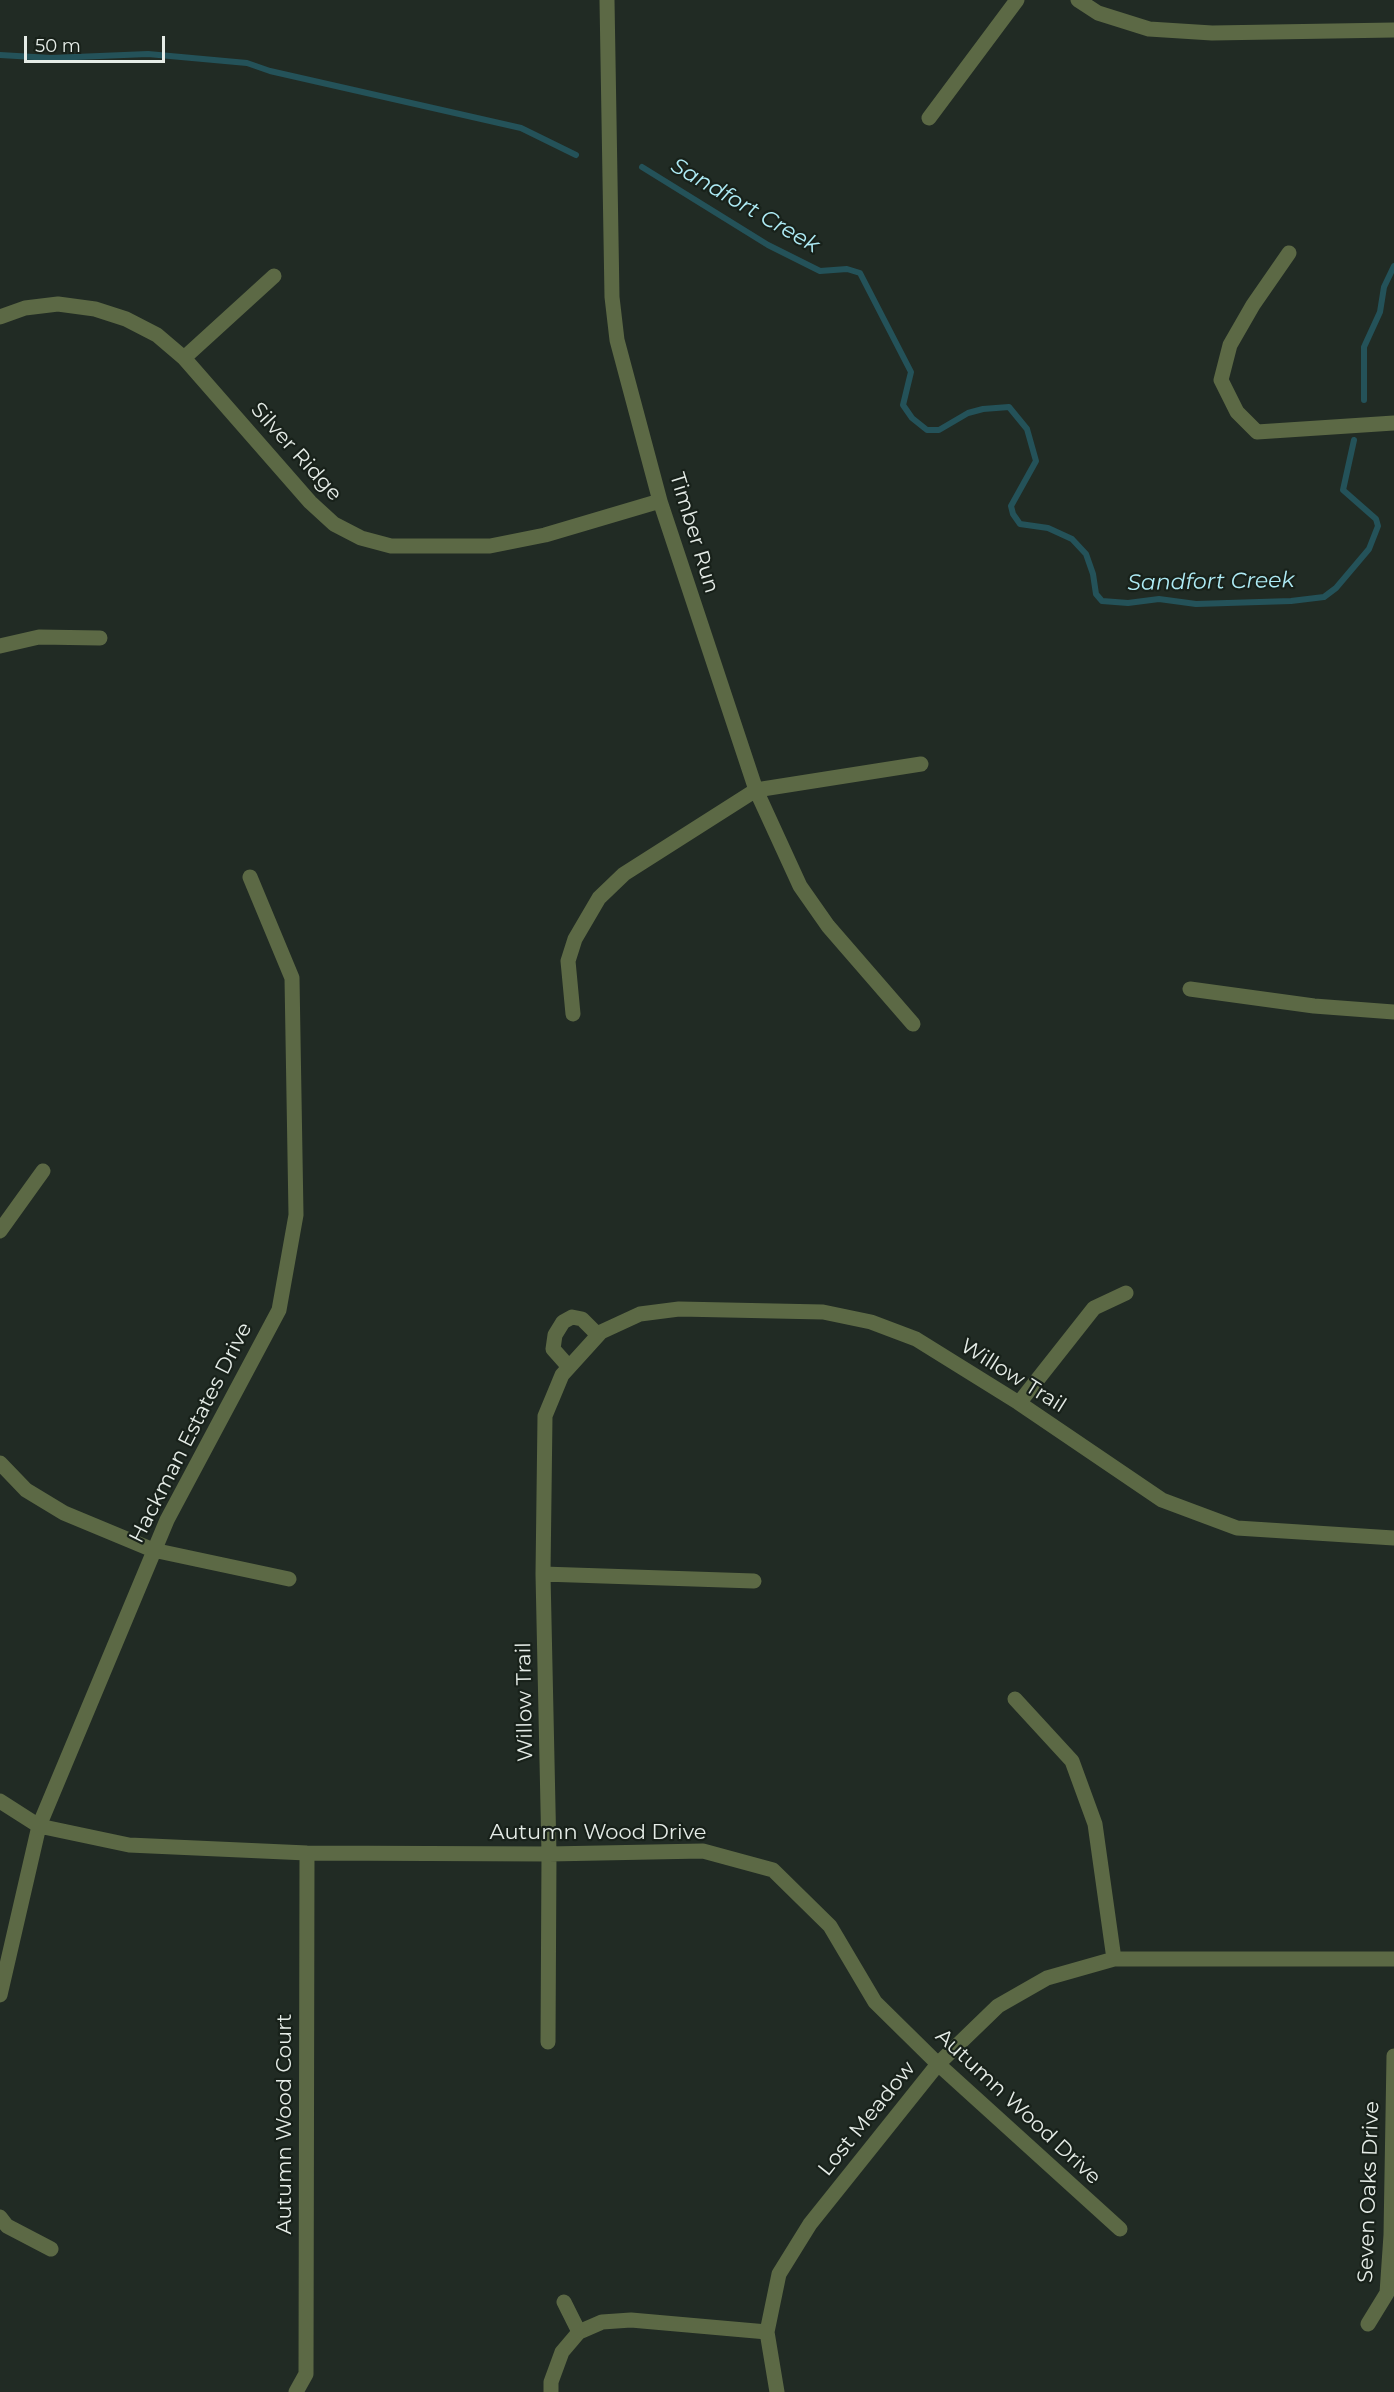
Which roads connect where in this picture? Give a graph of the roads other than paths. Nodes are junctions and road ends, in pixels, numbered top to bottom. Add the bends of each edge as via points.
1 (607, 0) edge
2 (1017, 0) edge
3 (1078, 0) edge
4 (1394, 30) edge
5 (929, 118) dead end
6 (1290, 253) dead end
7 (274, 276) dead end
8 (0, 317) edge
9 (184, 358) junction
10 (1394, 423) edge
11 (660, 501) junction
12 (100, 638) dead end
13 (0, 646) edge
14 (921, 764) dead end
15 (756, 790) junction
16 (250, 877) dead end
17 (1190, 990) dead end
18 (1394, 1012) edge
19 (573, 1014) dead end
20 (913, 1024) dead end
21 (43, 1171) dead end
22 (0, 1231) edge
23 (1126, 1293) dead end
24 (598, 1335) junction
25 (569, 1367) junction
26 (1019, 1403) junction
27 (0, 1463) edge
28 (1394, 1538) edge
29 (153, 1550) junction
30 (543, 1574) junction
31 (290, 1579) dead end
32 (754, 1581) dead end
33 (1015, 1699) dead end
34 (0, 1801) edge
35 (39, 1826) junction
36 (307, 1853) junction
37 (549, 1854) junction
38 (1114, 1959) junction
39 (1394, 1959) edge
40 (0, 1995) edge
41 (548, 2042) dead end
42 (1394, 2056) edge
43 (938, 2064) junction
44 (0, 2217) edge
45 (1120, 2229) dead end
46 (51, 2249) dead end
47 (564, 2302) dead end
48 (1368, 2324) dead end
49 (579, 2332) junction
50 (767, 2332) junction
51 (296, 2392) edge
52 (551, 2392) edge
53 (777, 2392) edge

1 - 11 street, Timber Run via 612,297 617,340
2 - 5 street
3 - 4 street via 1098,13 1149,29 1212,33
6 - 10 street via 1230,345 1221,380 1237,412 1257,432
7 - 9 street
8 - 9 street, Silver Ridge via 25,308 58,304 94,309 157,335
9 - 11 street, Silver Ridge via 310,502 334,524 361,538 392,546 490,546 545,536
11 - 15 street, Timber Run
12 - 13 street via 39,637
14 - 15 street
15 - 19 street via 624,874 598,898 575,939 568,961
15 - 20 street, Timber Run via 800,886 828,926
16 - 29 street, Hackman Estates Drive via 292,978 296,1215 279,1311
17 - 18 street
21 - 22 street
23 - 26 street via 1094,1308
24 - 25 street, Willow Trail
24 - 25 street via 582,1319 572,1317 562,1322 555,1335 554,1349
24 - 26 street, Willow Trail via 640,1314 679,1309 823,1312 871,1322 916,1339
25 - 30 street, Willow Trail via 545,1416
26 - 28 street, Willow Trail via 1162,1500 1237,1528
27 - 29 street via 26,1490 64,1513
29 - 31 street
29 - 35 street, Hackman Estates Drive
30 - 32 street
30 - 37 street, Willow Trail
33 - 38 street via 1072,1761 1095,1824
34 - 35 street, Autumn Wood Drive
35 - 36 street, Autumn Wood Drive via 129,1845
35 - 40 street, Hackman Estates Drive
36 - 37 street, Autumn Wood Drive
36 - 51 street, Autumn Wood Court via 306,2374
37 - 41 street, Willow Trail
37 - 43 street, Autumn Wood Drive via 703,1851 773,1870 830,1926 876,2002
38 - 39 street
38 - 43 street, Lost Meadow via 1047,1978 998,2006
42 - 48 street, Seven Oaks Drive via 1387,2293
43 - 45 street, Autumn Wood Drive
43 - 50 street, Lost Meadow via 810,2224 779,2274
44 - 46 street via 8,2226
47 - 49 street
49 - 50 street via 602,2322 631,2320
49 - 52 street via 562,2352
50 - 53 street, Lost Meadow

